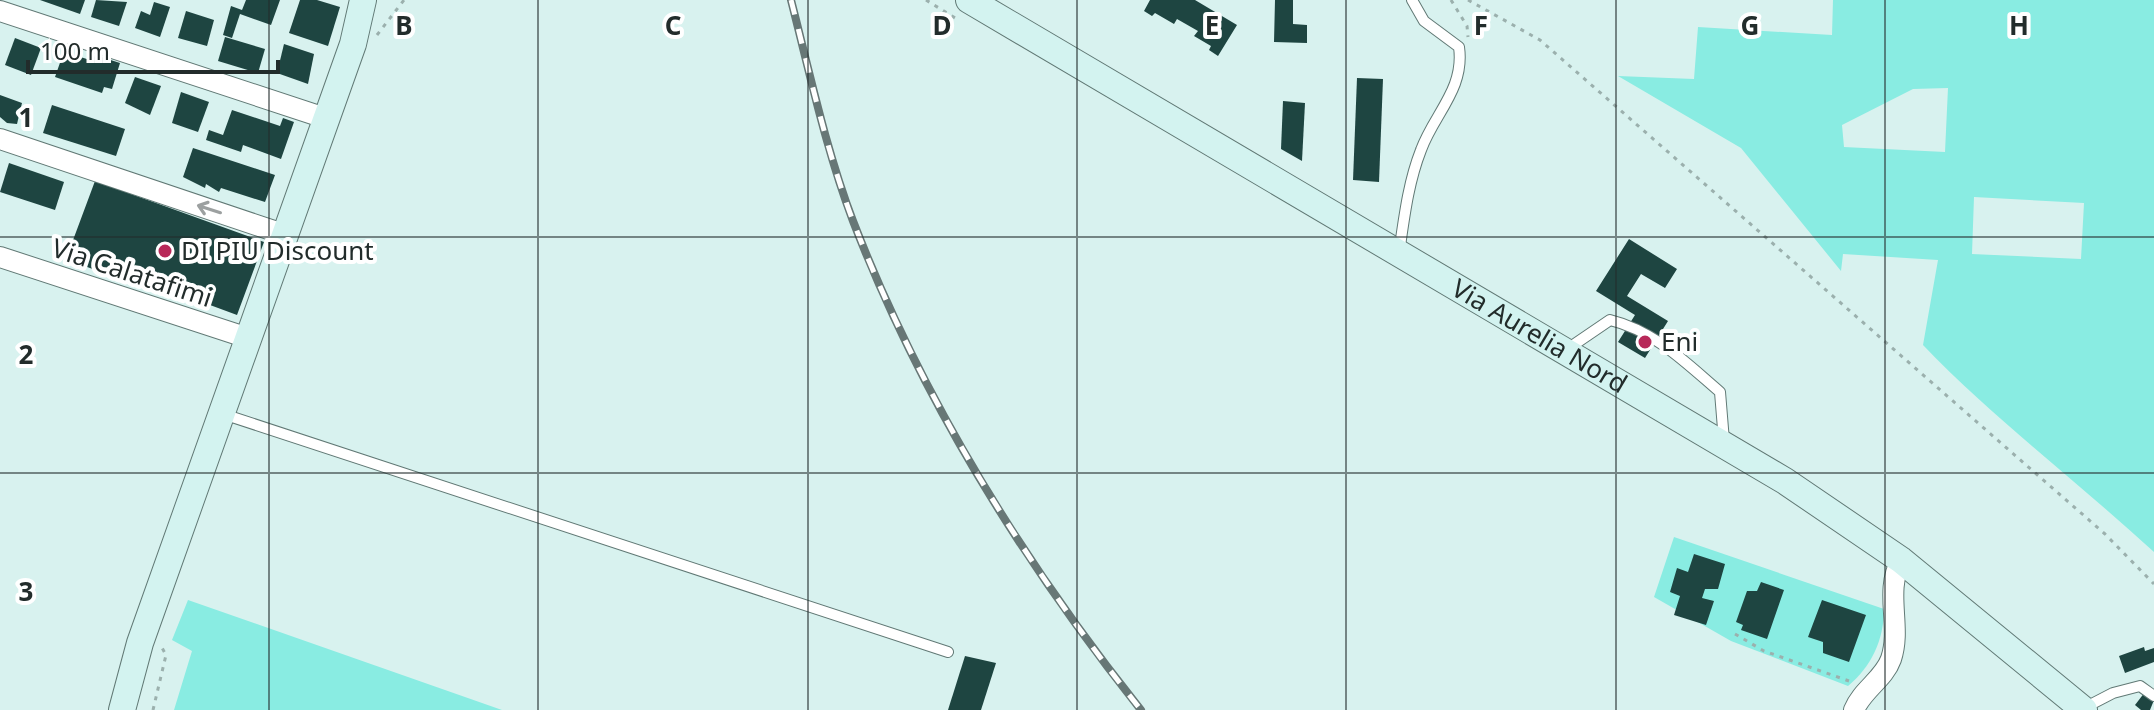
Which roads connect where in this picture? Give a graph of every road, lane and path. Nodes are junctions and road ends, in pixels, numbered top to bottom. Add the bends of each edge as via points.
1 (363, 0) edge
2 (384, 0) edge
3 (926, 0) edge
4 (1412, 0) edge
5 (1451, 0) edge
6 (1468, 0) edge
7 (0, 11) edge
8 (968, 13) edge
9 (353, 44) junction
10 (1459, 47) junction
11 (325, 118) junction
12 (0, 139) edge
13 (283, 234) junction
14 (1399, 254) junction
15 (0, 257) edge
16 (248, 338) junction
17 (1564, 351) junction
18 (222, 414) junction
19 (1724, 444) junction
20 (1901, 560) junction
21 (2154, 584) edge
22 (1735, 634) dead end
23 (141, 638) junction
24 (948, 652) dead end
25 (1869, 688) junction
26 (2154, 696) edge
27 (2083, 709) edge
28 (122, 710) edge
29 (153, 710) edge
30 (1854, 710) edge

1 - 9 main road
2 - 9 main road
3 - 8 path
4 - 10 lane via 1424,21
5 - 10 path via 1467,26 1468,42
6 - 21 path via 1540,40 2105,534
7 - 11 street
8 - 14 main road, Via Aurelia Nord
9 - 11 main road
10 - 14 lane via 1458,82 1421,148
11 - 13 main road
13 -> 12 street
13 - 16 main road
14 - 17 main road, Via Aurelia Nord
15 - 16 street, Via Calatafimi
16 - 18 main road
17 - 19 main road, Via Aurelia Nord
17 - 19 lane via 1610,320 1634,326 1667,346 1720,392
18 - 23 main road
18 - 24 lane
19 - 20 main road, Via Aurelia Nord
20 - 25 street via 1891,602 1890,663
20 - 27 main road, Via Aurelia Nord
22 - 25 path via 1764,651
23 - 28 main road
23 - 29 path via 162,645 166,655
25 - 30 street
26 - 27 lane via 2140,686

